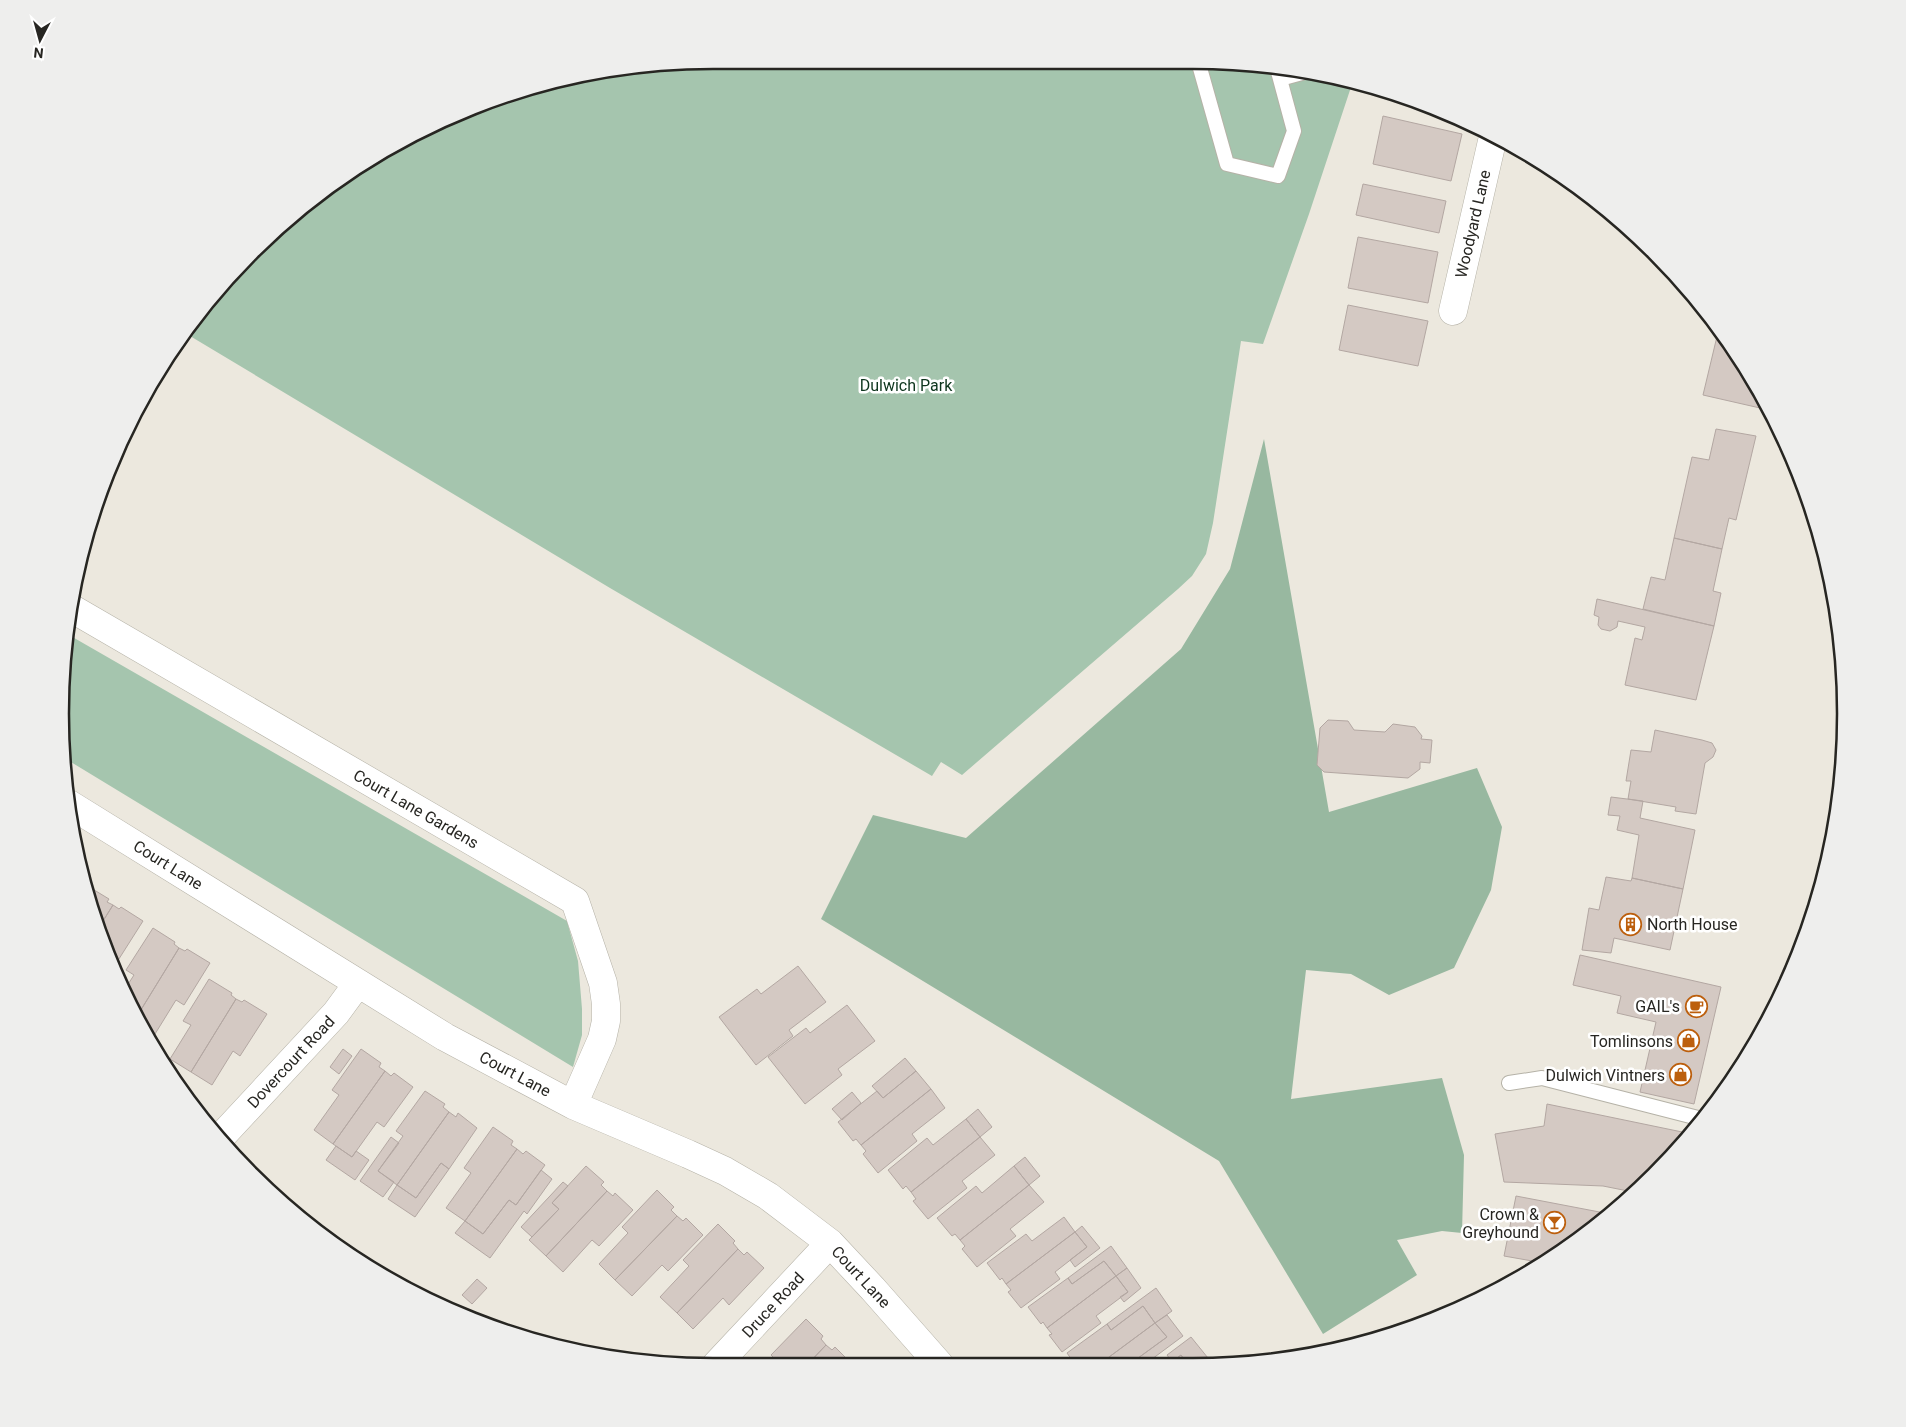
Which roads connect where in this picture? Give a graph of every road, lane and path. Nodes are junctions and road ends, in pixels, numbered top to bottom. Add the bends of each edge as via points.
1 (1200, 69) edge
2 (1278, 74) edge
3 (1492, 142) edge
4 (1453, 311) dead end
5 (77, 611) edge
6 (76, 808) edge
7 (358, 983) junction
8 (1509, 1083) dead end
9 (573, 1105) junction
10 (1694, 1118) edge
11 (224, 1133) edge
12 (830, 1243) junction
13 (723, 1358) edge
14 (934, 1358) edge

1 - 2 lane via 1227,164 1278,176 1294,131
3 - 4 street, Woodyard Lane
5 - 9 street, Court Lane Gardens via 575,901 603,983 606,1021 602,1039
6 - 7 street, Court Lane
7 - 9 street, Court Lane via 445,1037
7 - 11 street, Dovercourt Road via 336,1014
8 - 10 lane via 1542,1078
9 - 12 street, Court Lane via 725,1172 768,1196
12 - 13 street, Druce Road
12 - 14 street, Court Lane

